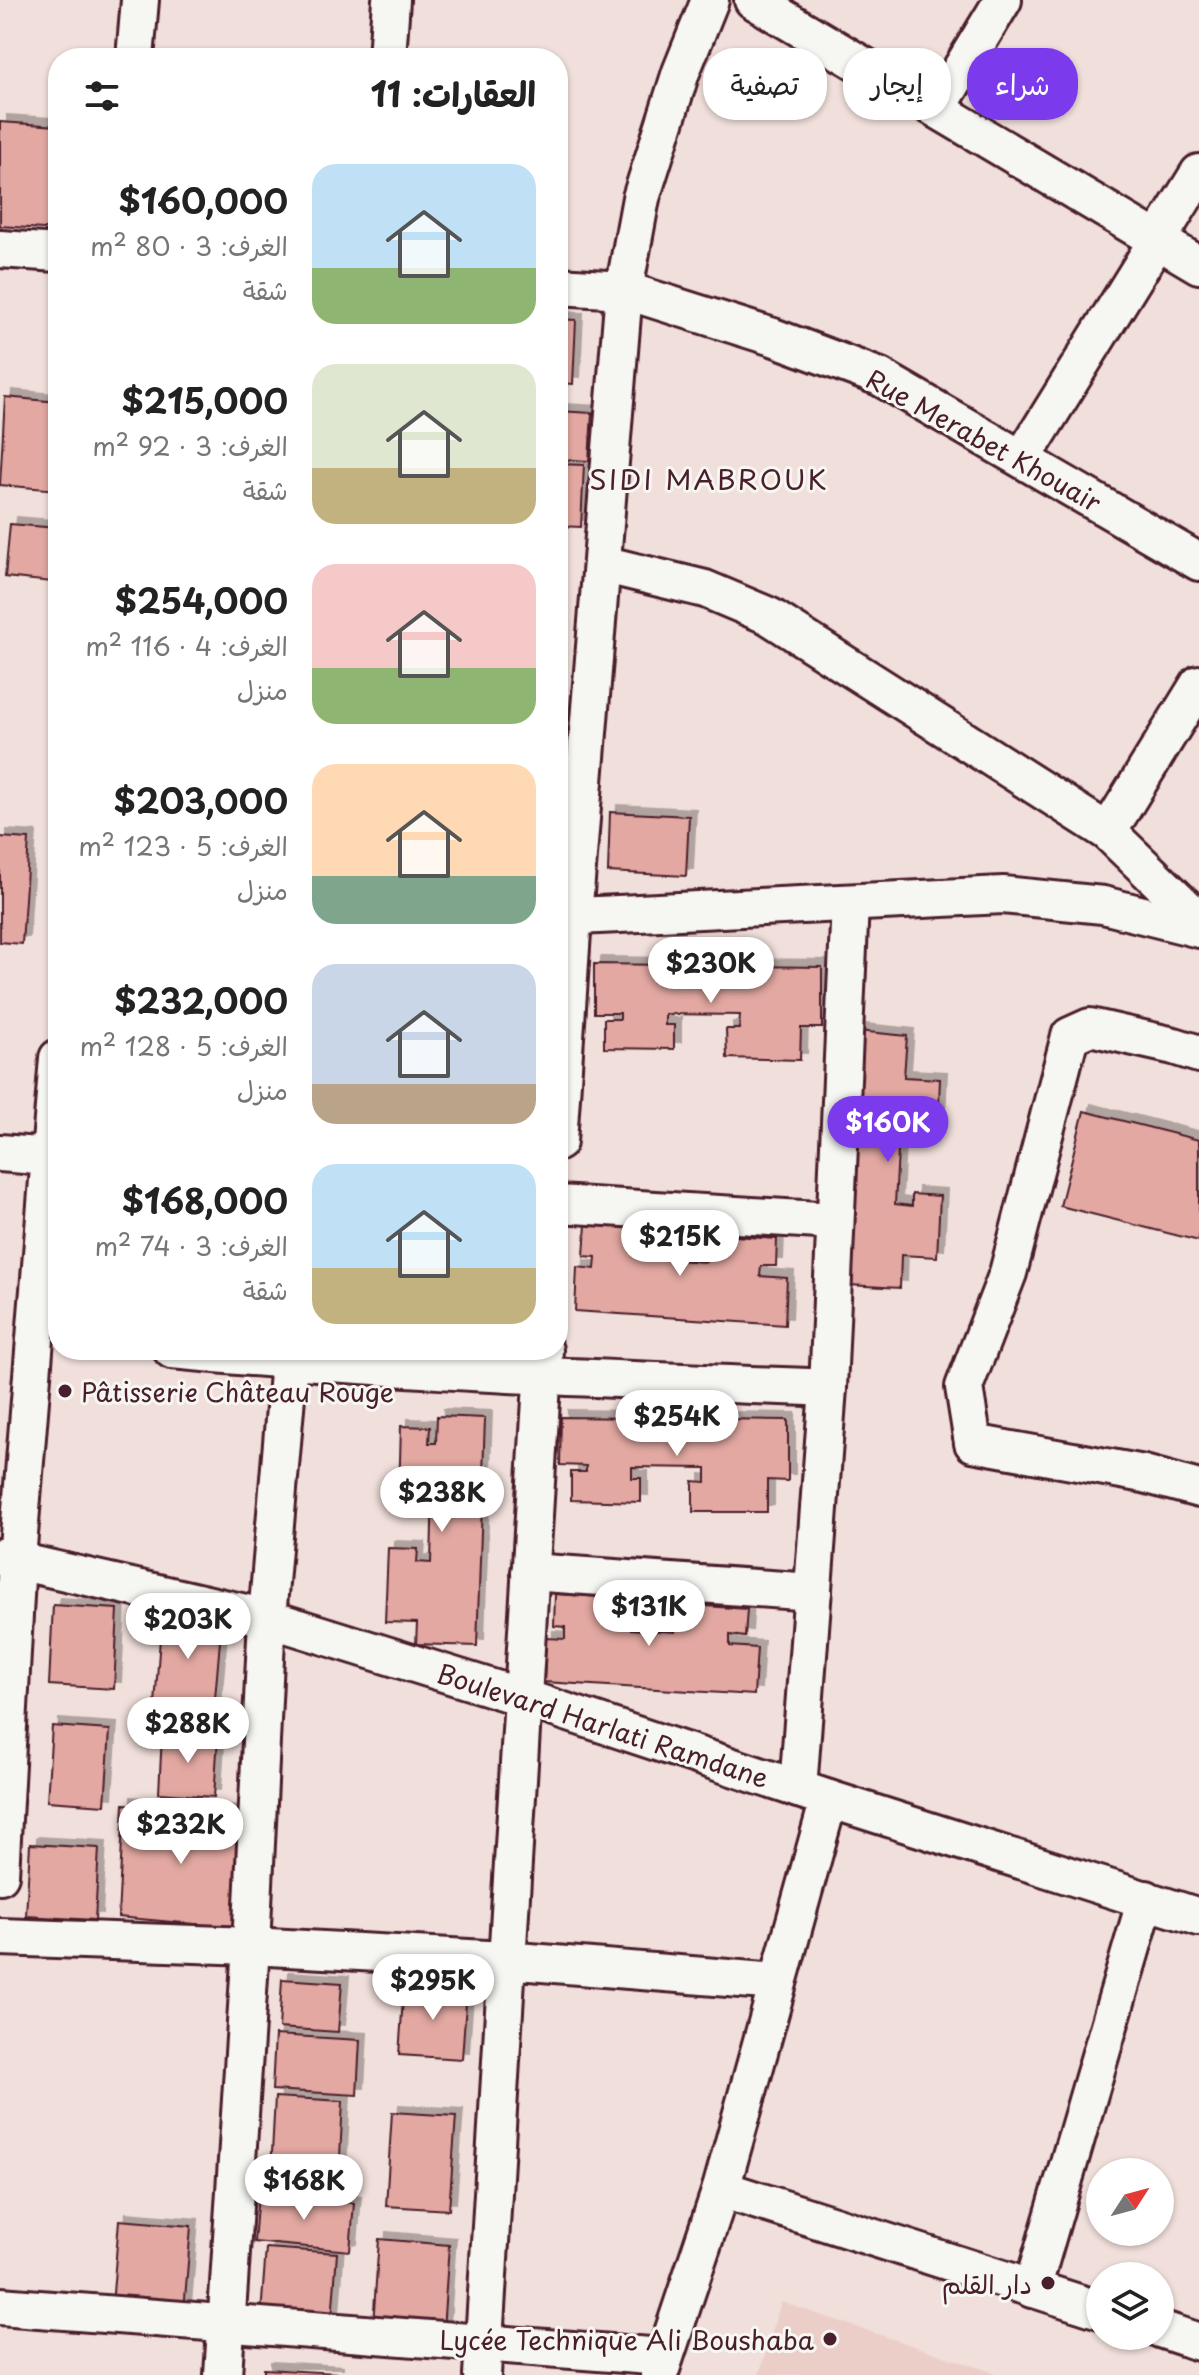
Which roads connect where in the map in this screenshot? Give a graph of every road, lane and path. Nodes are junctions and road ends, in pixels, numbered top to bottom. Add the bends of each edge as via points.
1 (140, 0) edge
2 (391, 0) edge
3 (710, 0) edge
4 (753, 0) edge
5 (1003, 0) edge
6 (136, 48) edge
7 (388, 48) edge
8 (843, 53) edge
9 (951, 86) edge
10 (951, 117) edge
11 (1199, 173) edge
12 (1159, 241) junction
13 (0, 249) edge
14 (48, 252) edge
15 (1199, 265) edge
16 (568, 287) edge
17 (624, 290) junction
18 (1022, 459) junction
19 (1199, 562) edge
20 (602, 564) junction
21 (1199, 684) edge
22 (1108, 832) junction
23 (568, 888) edge
24 (850, 903) junction
25 (568, 917) edge
26 (1199, 920) edge
27 (1199, 929) edge
28 (1199, 1054) edge
29 (0, 1153) edge
30 (48, 1157) edge
31 (568, 1205) edge
32 (835, 1221) junction
33 (48, 1248) edge
34 (46, 1338) edge
35 (290, 1360) edge
36 (435, 1360) edge
37 (543, 1363) edge
38 (828, 1388) junction
39 (1199, 1489) edge
40 (8, 1558) edge
41 (530, 1572) junction
42 (813, 1592) junction
43 (267, 1618) junction
44 (521, 1697) junction
45 (814, 1794) junction
46 (0, 1875) edge
47 (1146, 1899) junction
48 (1199, 1917) edge
49 (0, 1937) edge
50 (251, 1946) junction
51 (505, 1960) junction
52 (777, 1982) junction
53 (721, 2189) junction
54 (1032, 2289) junction
55 (0, 2306) edge
56 (1086, 2306) edge
57 (227, 2323) junction
58 (1174, 2334) edge
59 (1199, 2342) edge
60 (483, 2358) edge
61 (661, 2366) edge
62 (223, 2375) edge

1 - 6 street
2 - 7 street
3 - 17 street via 641,198
4 - 8 street
5 - 9 street
10 - 12 street
11 - 12 street
12 - 15 street
12 - 18 street
13 - 14 street
16 - 17 street, Rue Merabet Khouair
17 - 18 street, Rue Merabet Khouair via 880,377
17 - 20 street
18 - 19 street, Rue Merabet Khouair
20 - 22 street via 705,589 769,616
20 - 23 street
21 - 22 street
22 - 26 street
24 - 25 street
24 - 27 street via 1003,895 1103,905
24 - 32 street
28 - 39 street via 1090,1027 1070,1036 1008,1273 964,1387 973,1443
29 - 30 street
31 - 32 street
32 - 38 street
33 - 34 street
34 - 40 street
35 - 43 street
36 - 37 street
37 - 38 street
37 - 41 street
38 - 42 street
40 - 43 street, Boulevard Harlati Ramdane
40 - 46 street
41 - 42 street
41 - 44 street
42 - 45 street
43 - 44 street, Boulevard Harlati Ramdane
43 - 50 street
44 - 45 street, Boulevard Harlati Ramdane
44 - 51 street
45 - 47 street, Boulevard Harlati Ramdane
45 - 52 street
47 - 48 street, Boulevard Harlati Ramdane
47 - 54 street
49 - 50 street
50 - 51 street
50 - 57 street
51 - 52 street
51 - 60 street
52 - 53 street
53 - 54 street
53 - 61 street
54 - 56 street
55 - 57 street
57 - 60 street
57 - 62 street
58 - 59 street
60 - 61 street

